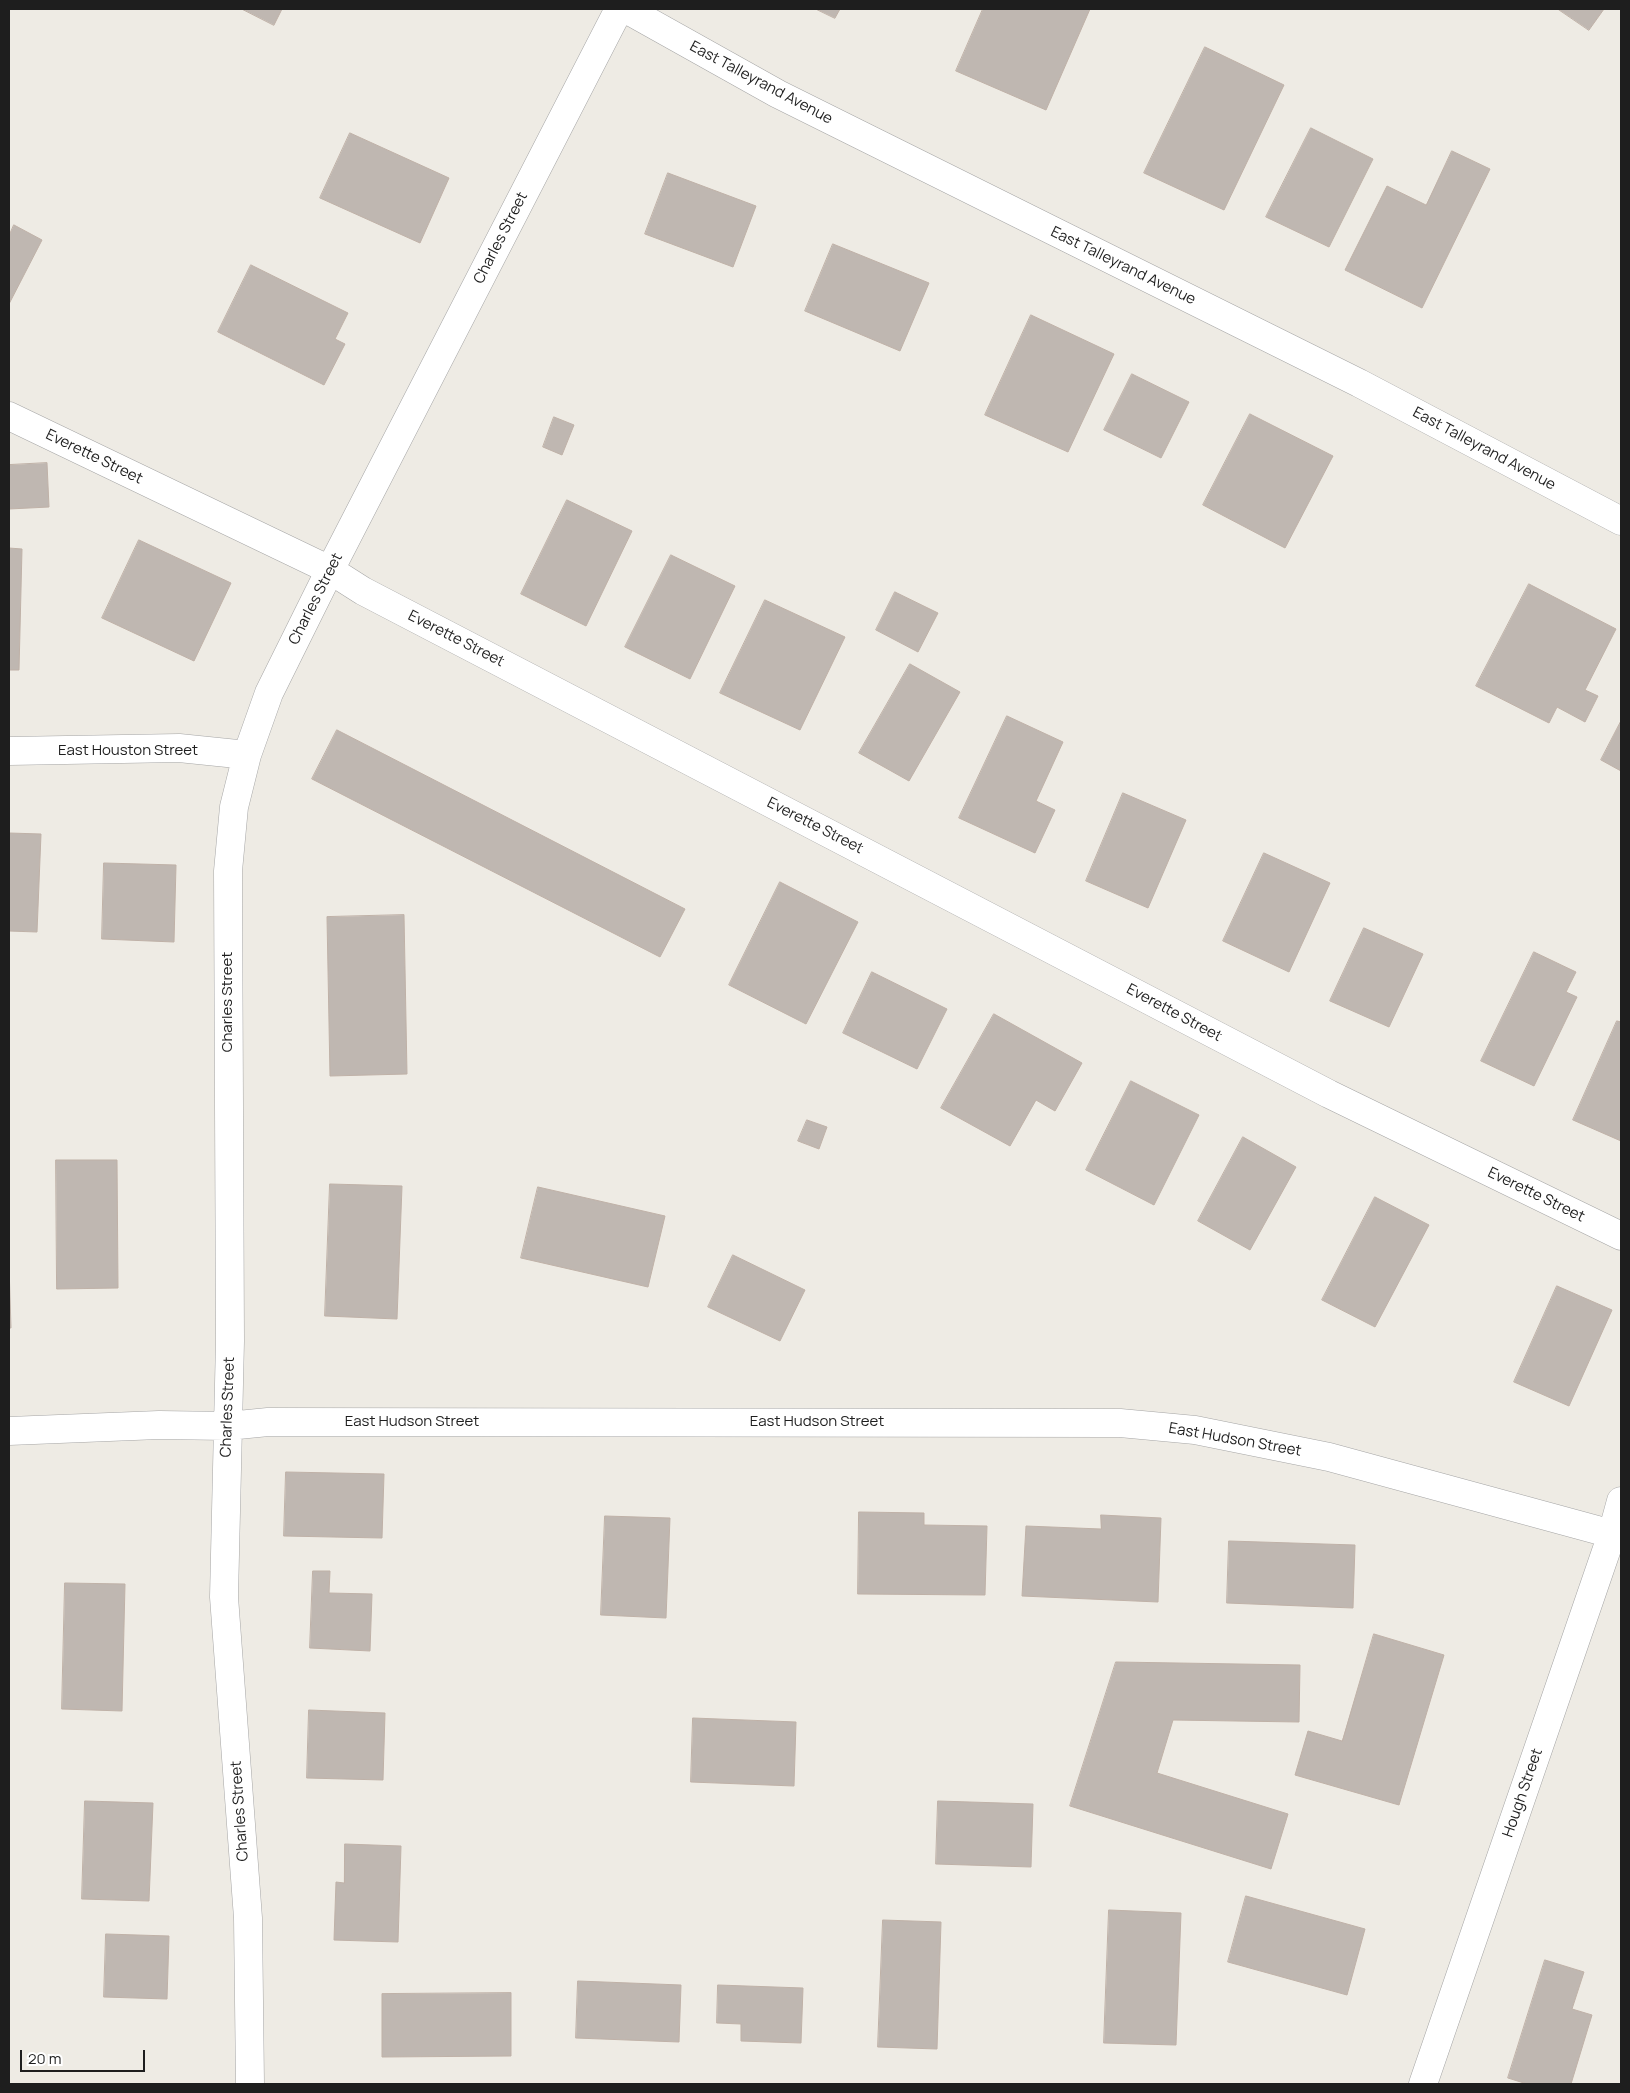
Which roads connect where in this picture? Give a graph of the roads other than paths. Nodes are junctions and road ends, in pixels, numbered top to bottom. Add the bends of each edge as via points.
1 (619, 9) edge
2 (626, 9) edge
3 (9, 416) edge
4 (1621, 521) edge
5 (330, 570) junction
6 (9, 752) edge
7 (247, 755) junction
8 (1621, 1236) edge
9 (228, 1426) junction
10 (9, 1431) edge
11 (1621, 1501) edge
12 (1612, 1534) junction
13 (250, 2084) edge
14 (1423, 2084) edge

1 - 5 street, Charles Street
2 - 4 street, East Talleyrand Avenue via 778,94 1359,383
3 - 5 street, Everette Street
5 - 7 street, Charles Street via 269,693
5 - 8 street, Everette Street via 381,600 1329,1094
6 - 7 street, East Houston Street via 179,748
7 - 9 street, Charles Street via 234,807 228,871
9 - 10 street, East Hudson Street via 158,1425
9 - 12 street, East Hudson Street via 268,1422 1120,1423 1196,1430 1329,1457
9 - 13 street, Charles Street via 224,1597 248,1918
11 - 12 street, Hough Street
12 - 14 street, Hough Street

